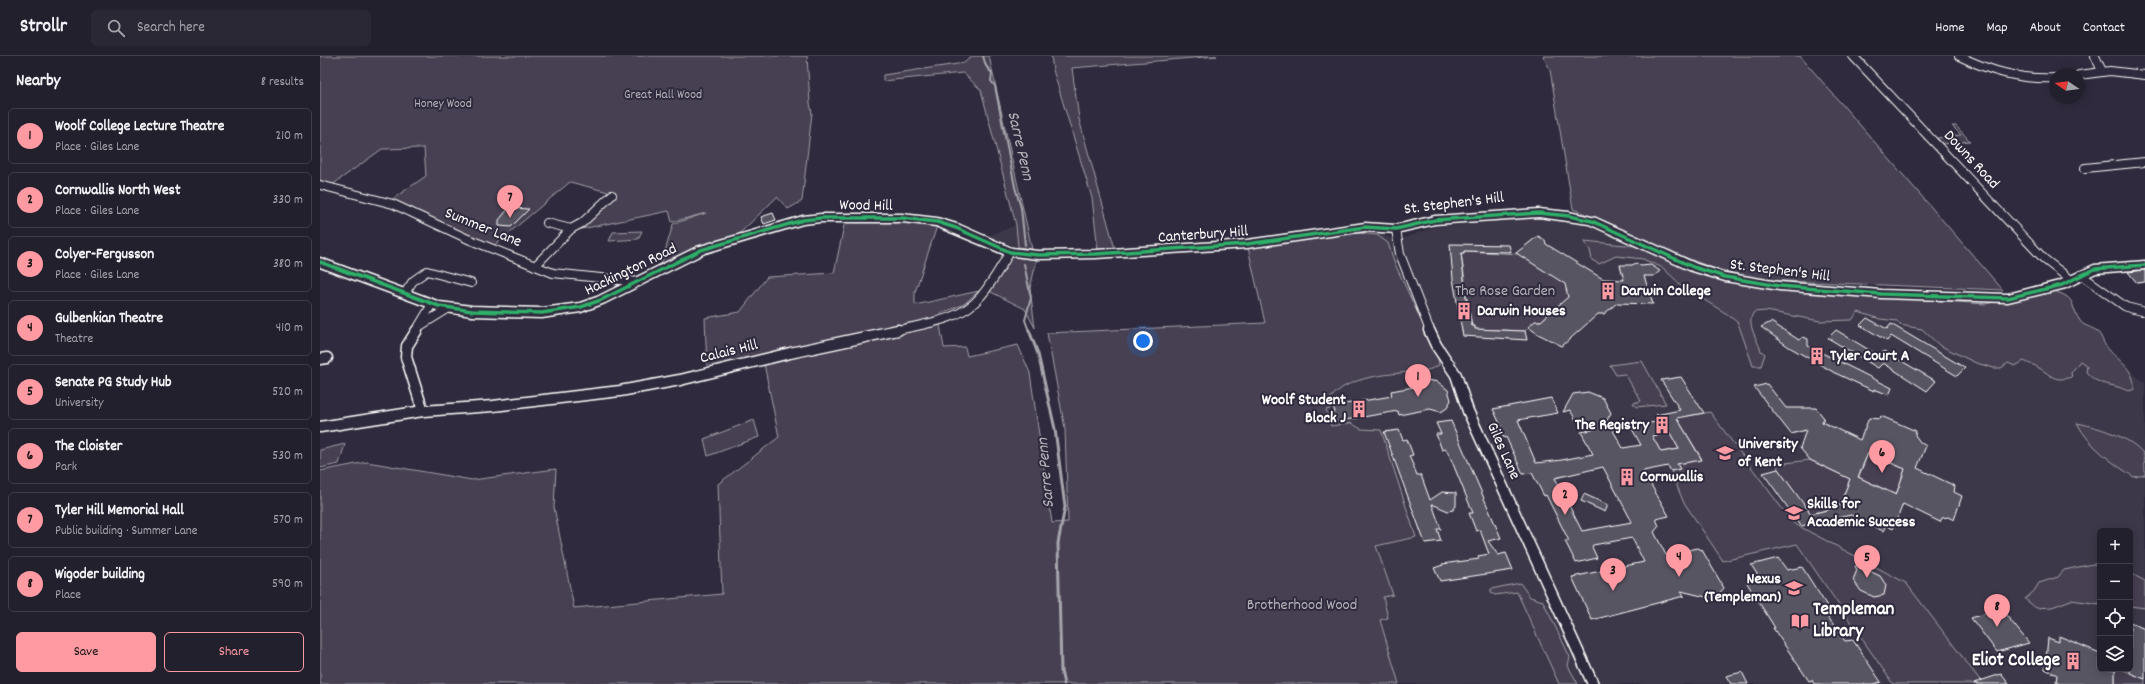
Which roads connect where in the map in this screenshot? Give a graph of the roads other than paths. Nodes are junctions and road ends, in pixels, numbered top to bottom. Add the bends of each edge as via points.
1 (1853, 56) edge
2 (1959, 56) edge
3 (2095, 56) edge
4 (2102, 71) junction
5 (2085, 73) edge
6 (2145, 75) edge
7 (2049, 78) edge
8 (2145, 162) edge
9 (2085, 168) dead end
10 (320, 186) edge
11 (612, 195) dead end
12 (547, 223) dead end
13 (788, 223) joint
14 (571, 228) junction
15 (1396, 229) junction
16 (1010, 252) junction
17 (320, 262) edge
18 (2145, 265) edge
19 (535, 266) junction
20 (2076, 277) junction
21 (639, 282) junction
22 (471, 283) dead end
23 (405, 293) junction
24 (432, 304) junction
25 (449, 308) junction
26 (2142, 311) dead end
27 (419, 326) junction
28 (423, 411) junction
29 (320, 427) edge
30 (1593, 684) edge

1 - 20 street, Downs Road via 2044,259
2 - 7 street via 2005,75
3 - 4 street
4 - 5 street
4 - 6 street
8 - 9 street
10 - 19 street, Summer Lane via 393,204 468,239
11 - 14 street via 582,223
12 - 14 street
13 - 16 street, Wood Hill via 821,218 924,220 956,228
13 - 21 street, Hackington Road via 747,238 701,250
14 - 19 street
15 - 16 street, Canterbury Hill via 1365,227 1247,244 1096,254 1038,255
15 - 20 street, St. Stephen's Hill via 1435,220 1528,213 1559,214 1592,221 1665,256 1725,277 1779,286 1881,294 2008,298 2052,288
15 - 30 street, Giles Lane via 1400,254 1436,345 1456,375 1468,411
16 - 28 street, Calais Hill via 981,297 962,312 938,321 620,392
17 - 23 street, Hackington Road
18 - 20 street, St. Stephen's Hill via 2094,270
19 - 21 street, Summer Lane via 553,273
20 - 26 street, Downs Road via 2126,307
21 - 25 street, Hackington Road via 601,300 558,312 512,313
22 - 23 street via 427,271 413,281
23 - 24 street, Hackington Road
24 - 25 street, Hackington Road
24 - 27 street
25 - 27 street
27 - 28 street via 407,346 406,357
28 - 29 street, Calais Hill

